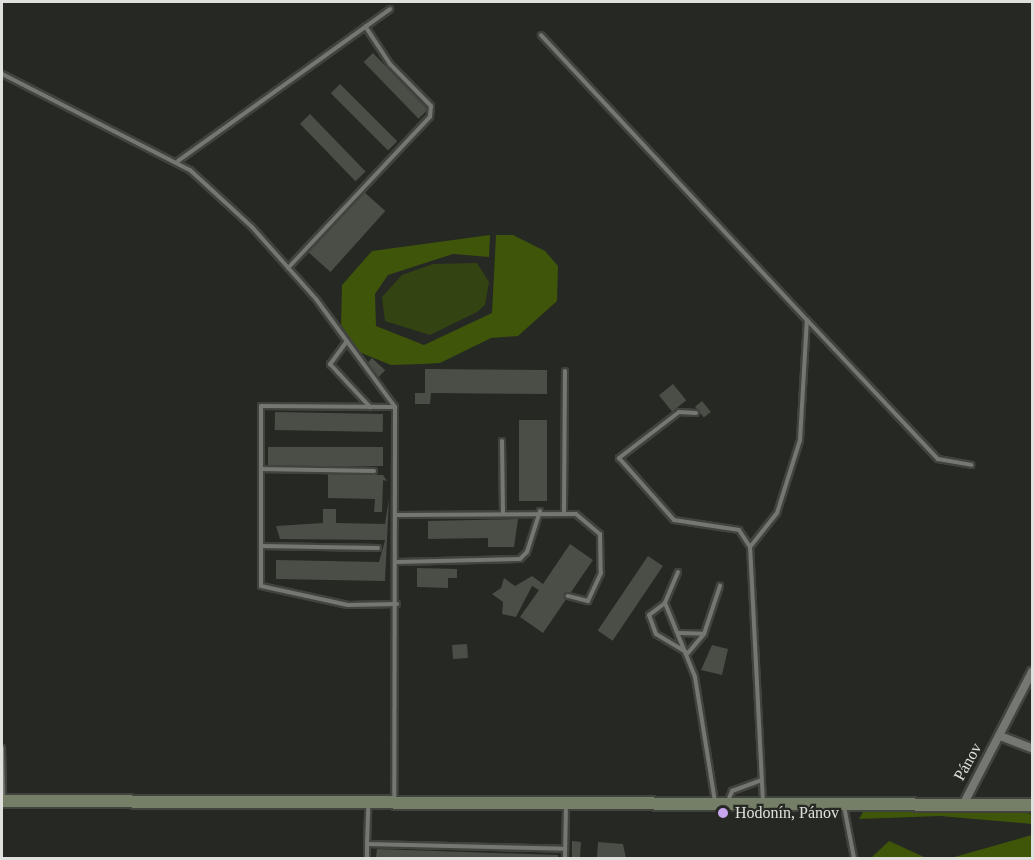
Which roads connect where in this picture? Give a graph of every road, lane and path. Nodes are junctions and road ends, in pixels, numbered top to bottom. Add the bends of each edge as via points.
1 (390, 9) dead end
2 (365, 26) junction
3 (541, 35) dead end
4 (2, 74) edge
5 (178, 161) junction
6 (288, 268) junction
7 (807, 320) junction
8 (347, 341) junction
9 (565, 371) dead end
10 (370, 407) junction
11 (395, 407) junction
12 (696, 413) dead end
13 (502, 441) dead end
14 (971, 465) dead end
15 (261, 469) junction
16 (374, 471) dead end
17 (540, 511) junction
18 (564, 511) junction
19 (503, 513) junction
20 (397, 515) junction
21 (261, 546) junction
22 (750, 547) junction
23 (378, 548) dead end
24 (398, 562) junction
25 (678, 572) dead end
26 (720, 586) dead end
27 (568, 596) dead end
28 (665, 603) junction
29 (397, 604) junction
30 (679, 633) junction
31 (704, 634) junction
32 (688, 653) junction
33 (1032, 672) edge
34 (1000, 736) junction
35 (2, 748) edge
36 (1032, 748) edge
37 (760, 781) junction
38 (2, 801) edge
39 (368, 801) junction
40 (394, 802) junction
41 (764, 802) junction
42 (843, 802) junction
43 (566, 803) junction
44 (721, 803) junction
45 (964, 803) junction
46 (1032, 805) edge
47 (367, 844) junction
48 (565, 849) junction
49 (367, 858) edge
50 (565, 858) edge
51 (854, 858) edge

1 - 2 lane
2 - 5 lane
2 - 6 lane via 390,64 431,106 430,117
3 - 7 lane
4 - 5 lane
5 - 6 lane via 252,227
6 - 8 lane
7 - 14 lane via 938,459
7 - 22 lane via 801,440 777,513
8 - 10 lane via 330,364
8 - 11 lane
9 - 18 lane
10 - 11 lane
10 - 15 lane via 261,406
11 - 20 lane
12 - 22 lane via 679,412 619,458 674,520 739,530
13 - 19 lane
15 - 16 lane
15 - 21 lane
17 - 18 lane
17 - 19 lane
17 - 24 lane via 527,552 520,559
18 - 27 lane via 596,525 600,534 596,589 588,601
19 - 20 lane
20 - 24 lane
21 - 23 lane
21 - 29 lane via 261,586 348,605
22 - 37 lane
24 - 29 lane
25 - 28 lane
26 - 31 lane
28 - 30 lane
28 - 32 lane via 652,610 650,626
29 - 40 lane
30 - 31 lane
30 - 32 lane
31 - 32 lane
32 - 44 lane
33 - 34 street, Pánov
34 - 36 street, Pánov
34 - 45 street, Pánov
35 - 38 lane
37 - 41 lane
37 - 44 lane via 732,791
38 - 39 main road
39 - 40 main road
39 - 47 lane
40 - 43 main road
41 - 42 main road
41 - 44 main road
42 - 45 main road
42 - 51 lane
43 - 44 main road
43 - 48 lane
45 - 46 main road
47 - 48 lane
47 - 49 lane
48 - 50 lane

